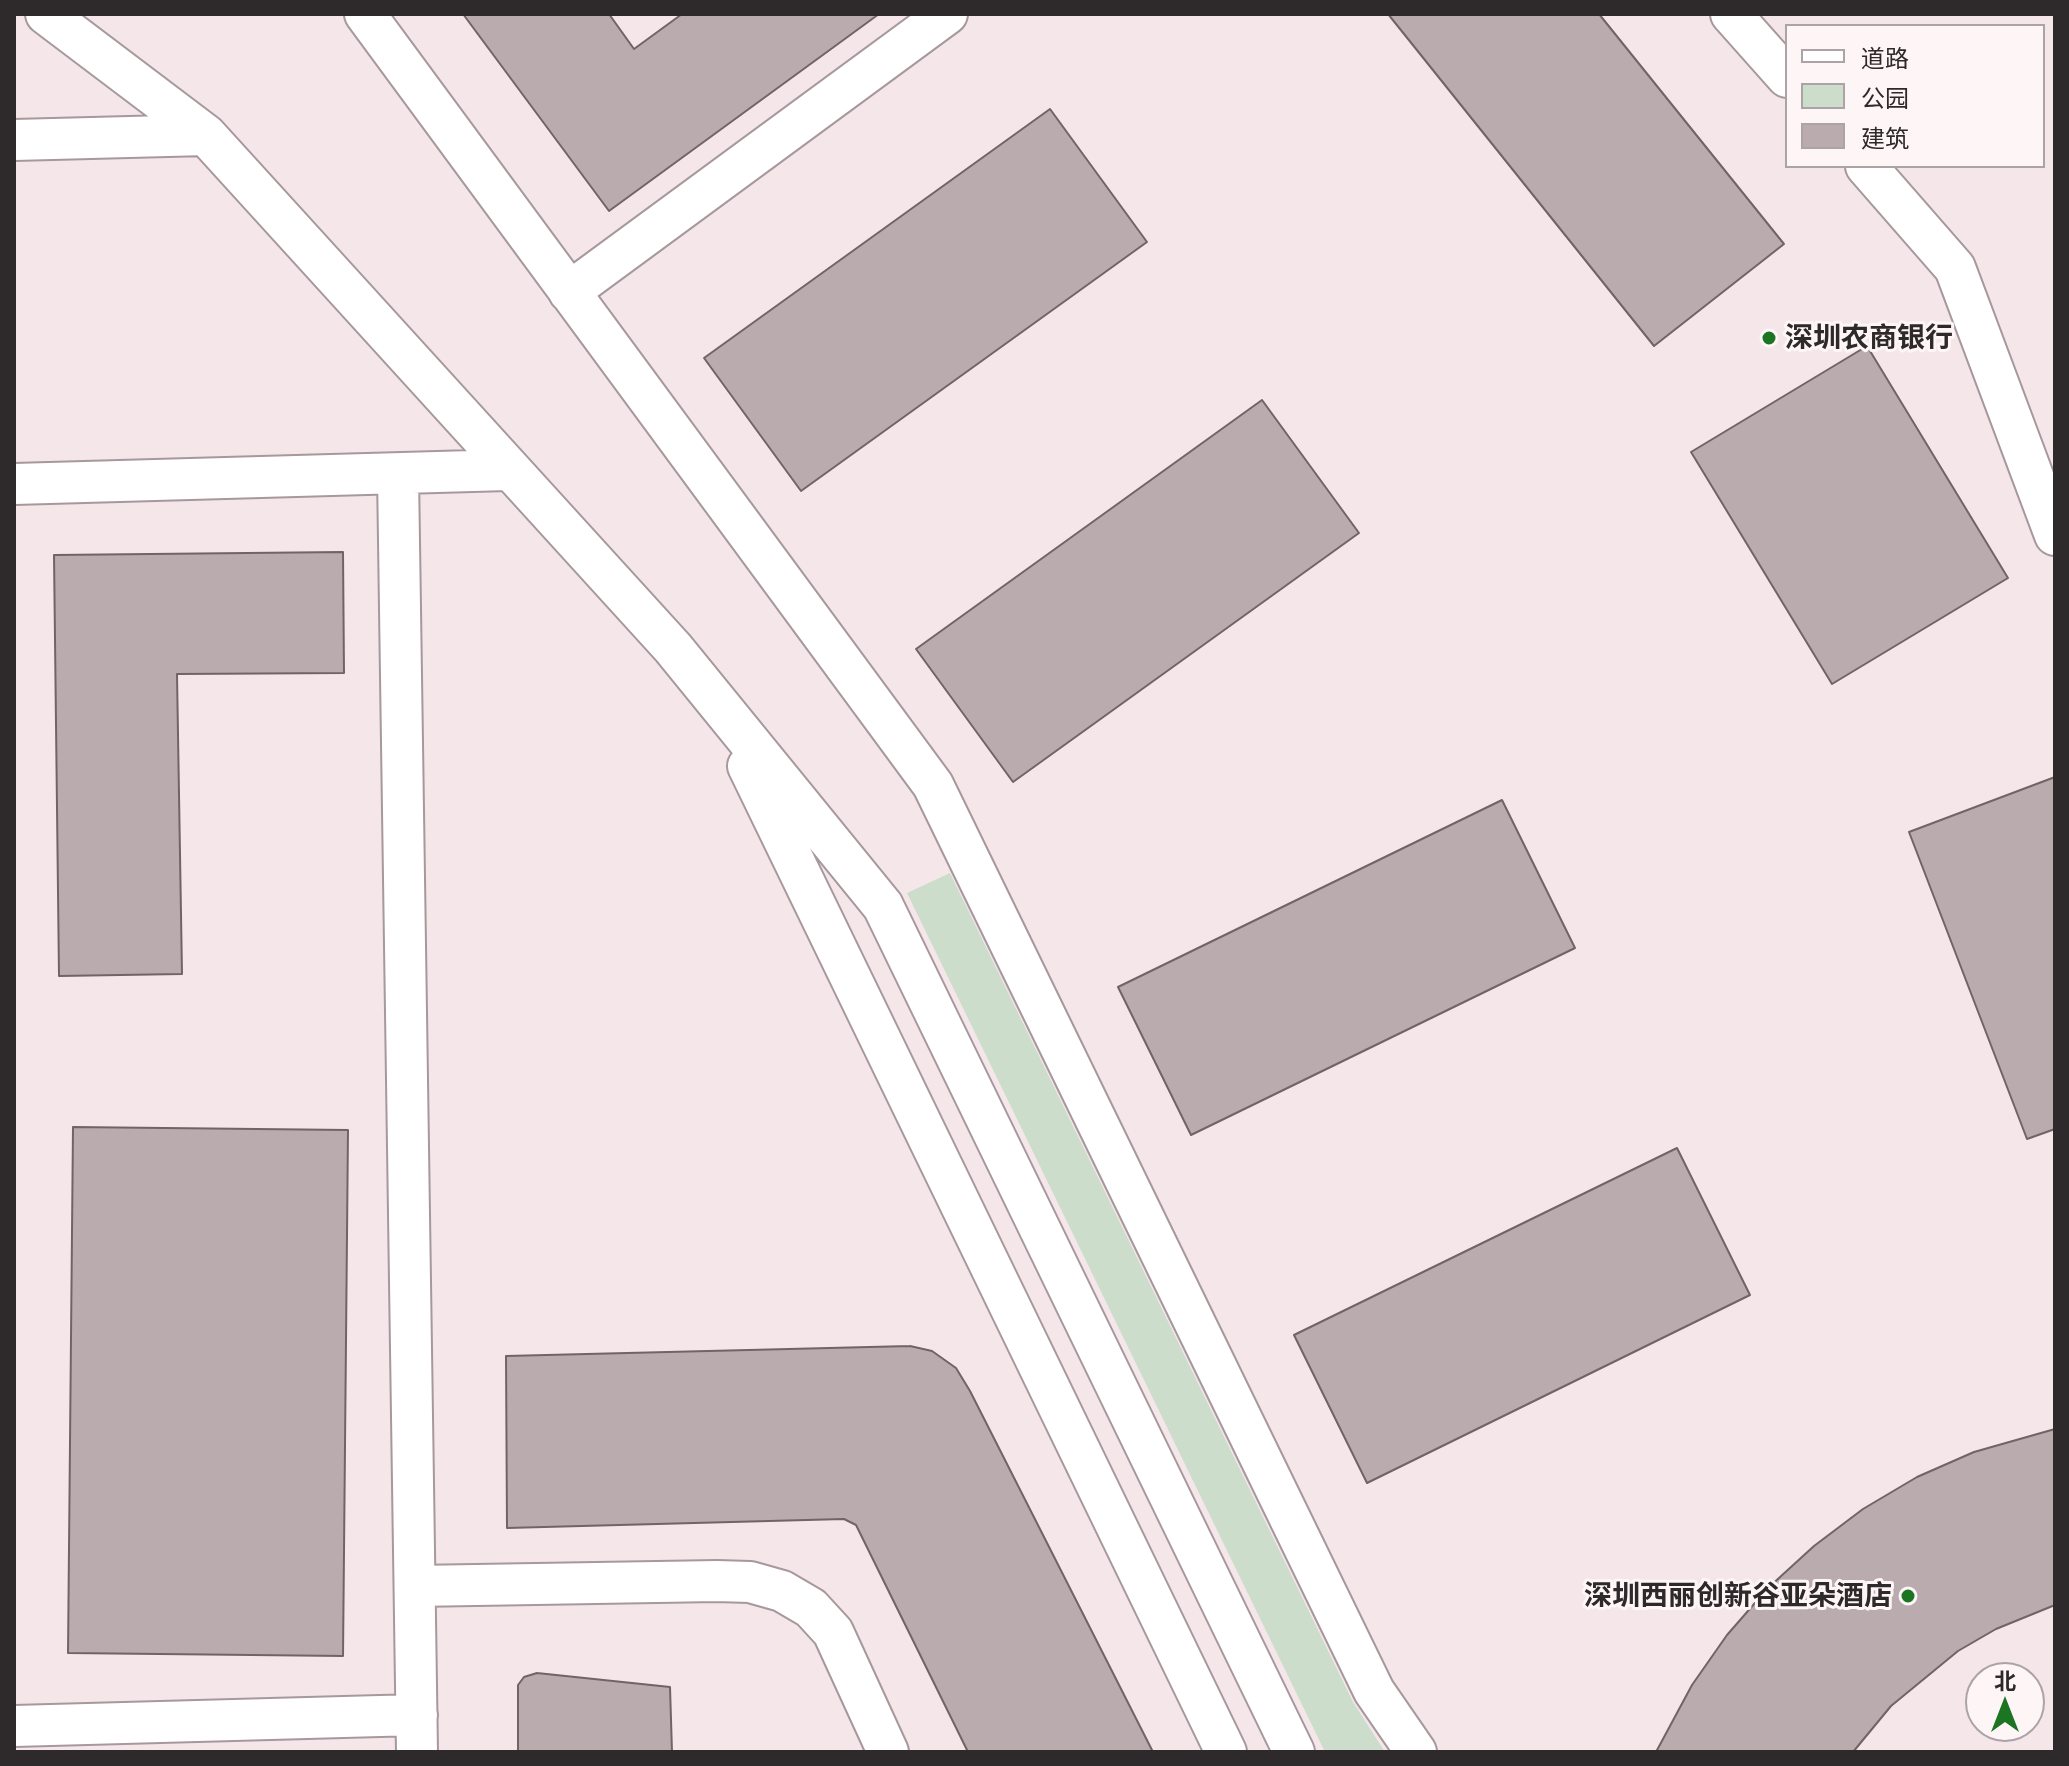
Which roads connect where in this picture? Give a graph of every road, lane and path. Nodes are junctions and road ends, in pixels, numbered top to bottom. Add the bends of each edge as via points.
1 (365, 14) edge
2 (947, 14) edge
3 (1731, 14) edge
4 (63, 17) edge
5 (1785, 75) edge
6 (206, 135) junction
7 (14, 140) edge
8 (1868, 168) edge
9 (569, 292) junction
10 (508, 470) junction
11 (398, 474) junction
12 (14, 484) edge
13 (2055, 535) edge
14 (720, 708) junction
15 (415, 1586) junction
16 (14, 1726) edge
17 (417, 1733) edge
18 (888, 1752) edge
19 (1226, 1752) edge
20 (1294, 1752) edge
21 (1416, 1752) edge

1 - 9 street
2 - 9 street
3 - 5 street
4 - 6 street
6 - 7 street
6 - 10 street
8 - 13 street via 1955,268
9 - 21 street via 933,785 1374,1691
10 - 11 street
10 - 14 street
11 - 12 street
11 - 15 street
14 - 19 street
14 - 20 street via 883,906
15 - 17 street
15 - 18 street via 717,1581 750,1582 782,1591 811,1608 833,1632
16 - 17 street

